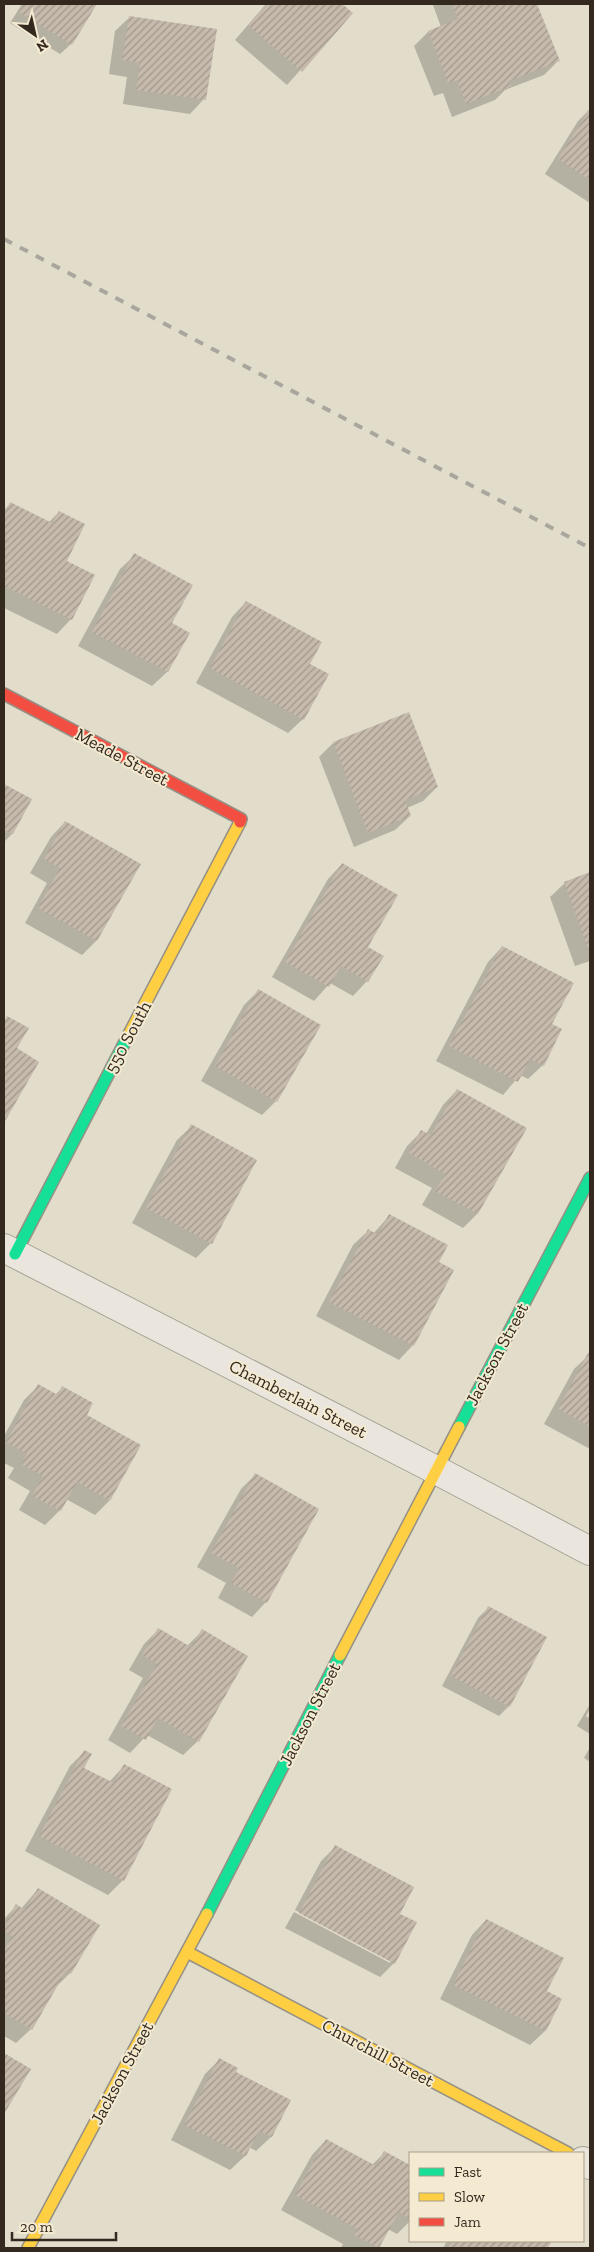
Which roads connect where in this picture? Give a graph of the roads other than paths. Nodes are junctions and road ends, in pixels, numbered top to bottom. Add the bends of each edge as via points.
1 (4, 694) edge
2 (241, 819) joint
3 (590, 1178) edge
4 (9, 1251) edge
5 (436, 1470) junction
6 (590, 1551) edge
7 (187, 1952) junction
8 (566, 2152) edge
9 (28, 2248) edge

1 - 2 street, Meade Street
2 - 4 street, 550 South
3 - 5 street, Jackson Street
4 - 5 street, Chamberlain Street
5 - 6 street, Chamberlain Street
5 - 7 street, Jackson Street
7 - 8 street, Churchill Street
7 - 9 street, Jackson Street

